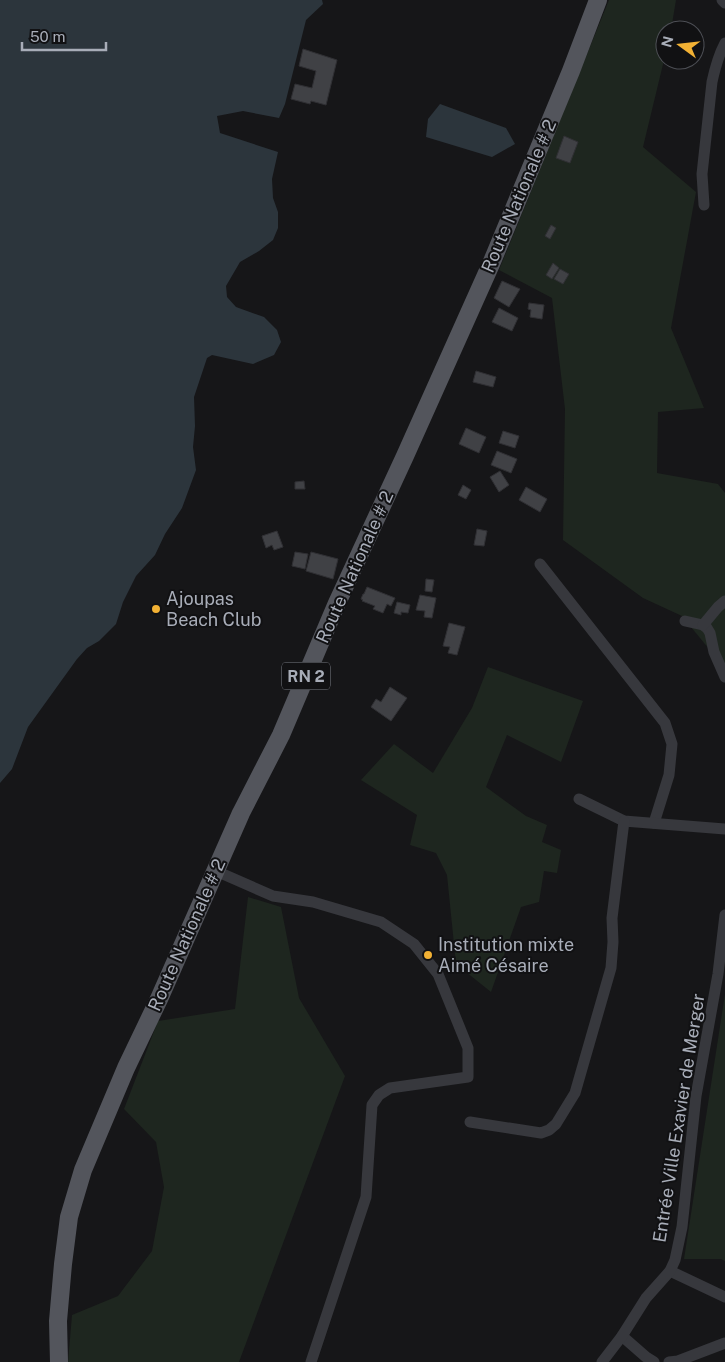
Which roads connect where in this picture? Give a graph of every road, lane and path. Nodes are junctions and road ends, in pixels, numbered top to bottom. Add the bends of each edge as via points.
1 (598, 0) edge
2 (722, 0) edge
3 (725, 3) edge
4 (725, 43) edge
5 (704, 205) dead end
6 (540, 564) dead end
7 (725, 601) edge
8 (685, 621) dead end
9 (703, 625) junction
10 (725, 677) edge
11 (579, 799) dead end
12 (624, 821) junction
13 (654, 823) junction
14 (725, 829) edge
15 (216, 871) junction
16 (725, 915) edge
17 (470, 1122) dead end
18 (670, 1271) junction
19 (725, 1297) edge
20 (622, 1336) junction
21 (725, 1343) edge
22 (58, 1362) edge
23 (311, 1362) edge
24 (602, 1362) edge
25 (654, 1362) edge
26 (669, 1362) edge

1 - 15 main road, Route Nationale # 2 / RN 2 via 491,264
2 - 3 street
4 - 5 street via 712,82 702,174
6 - 13 street via 665,723 672,744 669,775
7 - 9 street
8 - 9 street
9 - 10 street via 710,633
11 - 12 street
12 - 13 street
12 - 17 street via 612,918 611,968 574,1093 556,1124 541,1133
13 - 14 street
15 - 22 main road, Route Nationale # 2 / RN 2 via 83,1170 69,1217 58,1321
15 - 23 street via 273,896 313,902 380,922 414,944 438,974 468,1048 468,1077 390,1088 372,1105 366,1197
16 - 18 street, Entrée Ville Exavier de Merger via 696,1096 682,1227
18 - 19 street
18 - 20 street, Entrée Ville Exavier de Merger via 646,1298
20 - 24 street, Entrée Ville Exavier de Merger
20 - 25 street
21 - 26 street

